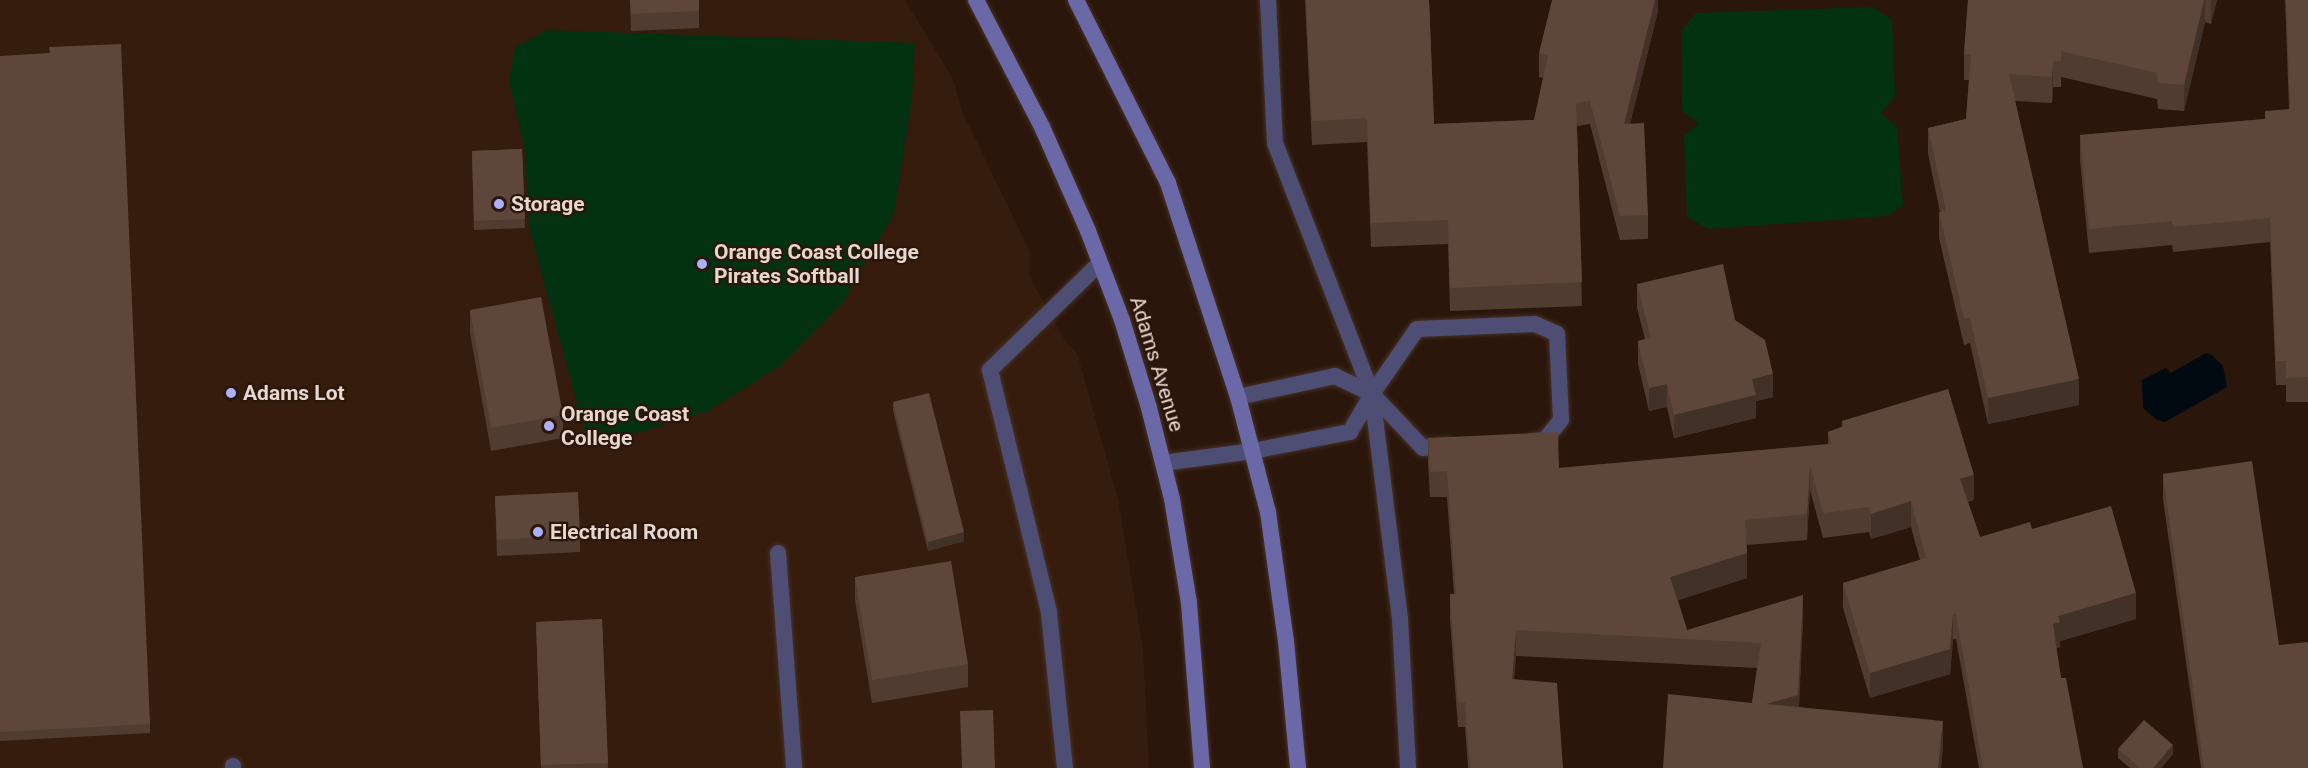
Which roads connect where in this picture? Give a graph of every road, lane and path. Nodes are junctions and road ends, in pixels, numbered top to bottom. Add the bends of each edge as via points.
1 (976, 0) edge
2 (1076, 0) edge
3 (1268, 0) edge
4 (1100, 263) junction
5 (1372, 394) junction
6 (1238, 398) junction
7 (1523, 441) edge
8 (1467, 445) edge
9 (1253, 451) junction
10 (1163, 463) junction
11 (778, 553) dead end
12 (795, 768) edge
13 (1065, 768) edge
14 (1202, 768) edge
15 (1298, 768) edge
16 (1408, 768) edge

1 - 4 main road, Adams Avenue via 1042,127
2 - 6 main road via 1168,183
3 - 5 lane via 1275,143
4 - 10 main road, Adams Avenue via 1122,320
4 - 13 lane via 990,370 1049,612
5 - 6 lane via 1335,376
5 - 7 lane via 1417,329 1535,324 1557,334 1561,420 1545,440
5 - 8 lane via 1423,448
5 - 9 lane via 1350,432
5 - 16 lane via 1400,619
6 - 9 main road
9 - 10 lane
9 - 15 main road via 1268,512
10 - 14 main road, Adams Avenue via 1189,603
11 - 12 lane

